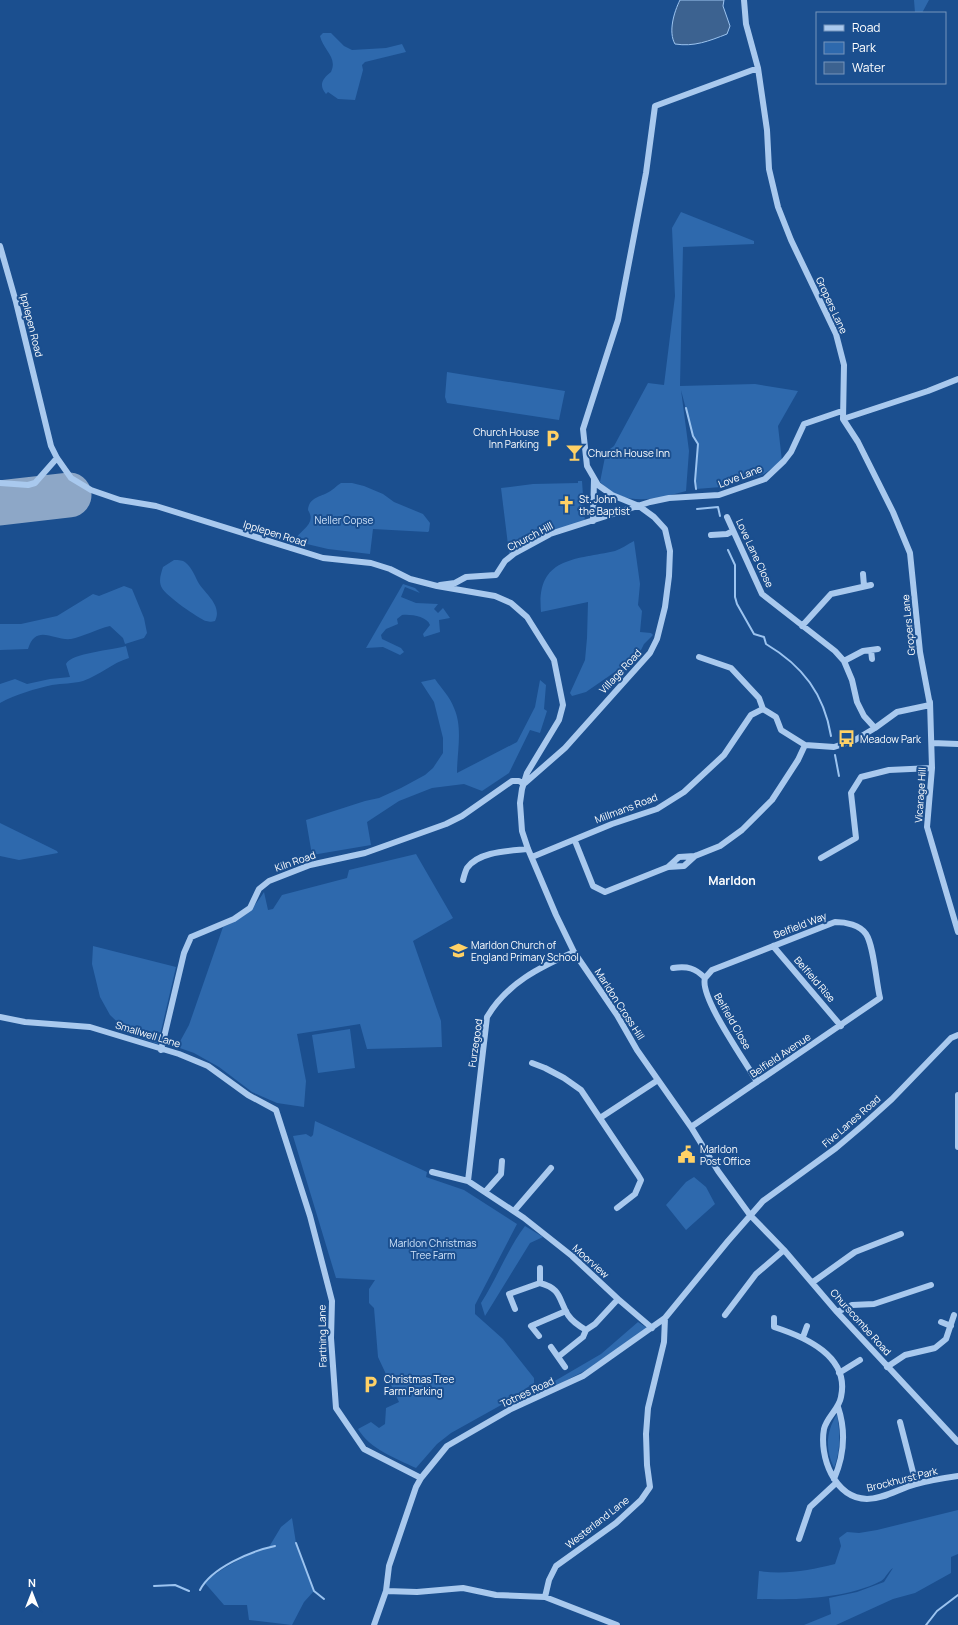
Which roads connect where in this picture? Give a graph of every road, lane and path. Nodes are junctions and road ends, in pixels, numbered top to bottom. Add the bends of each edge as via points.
1 (744, 0) edge
2 (758, 68) junction
3 (0, 246) edge
4 (958, 379) edge
5 (842, 411) junction
6 (843, 419) junction
7 (57, 458) junction
8 (594, 479) junction
9 (0, 483) edge
10 (639, 506) junction
11 (727, 517) dead end
12 (593, 521) junction
13 (733, 531) junction
14 (711, 534) dead end
15 (863, 574) dead end
16 (871, 585) dead end
17 (437, 586) junction
18 (864, 586) junction
19 (802, 626) junction
20 (878, 649) dead end
21 (871, 650) junction
22 (699, 657) dead end
23 (872, 659) dead end
24 (844, 661) junction
25 (927, 683) dead end
26 (930, 705) junction
27 (763, 709) junction
28 (875, 728) junction
29 (932, 743) junction
30 (958, 744) edge
31 (805, 745) junction
32 (932, 768) junction
33 (524, 784) junction
34 (575, 841) junction
35 (528, 849) junction
36 (695, 856) junction
37 (532, 857) junction
38 (821, 858) dead end
39 (668, 867) junction
40 (463, 880) dead end
41 (958, 932) edge
42 (773, 946) junction
43 (574, 952) junction
44 (674, 968) dead end
45 (705, 978) junction
46 (880, 998) joint
47 (0, 1017) edge
48 (841, 1026) junction
49 (958, 1035) edge
50 (161, 1050) junction
51 (532, 1063) dead end
52 (658, 1080) junction
53 (757, 1082) junction
54 (958, 1095) edge
55 (276, 1110) joint
56 (600, 1118) junction
57 (691, 1127) junction
58 (958, 1147) edge
59 (502, 1161) dead end
60 (551, 1168) dead end
61 (432, 1172) dead end
62 (468, 1181) junction
63 (485, 1192) junction
64 (616, 1208) dead end
65 (514, 1211) junction
66 (750, 1215) junction
67 (902, 1234) dead end
68 (784, 1250) junction
69 (540, 1268) dead end
70 (813, 1282) junction
71 (540, 1283) junction
72 (931, 1285) dead end
73 (618, 1300) junction
74 (515, 1309) dead end
75 (566, 1311) junction
76 (837, 1312) junction
77 (725, 1315) dead end
78 (954, 1315) dead end
79 (665, 1318) junction
80 (774, 1318) dead end
81 (941, 1322) dead end
82 (807, 1326) dead end
83 (951, 1326) junction
84 (652, 1328) junction
85 (586, 1330) junction
86 (539, 1336) dead end
87 (802, 1337) junction
88 (551, 1347) dead end
89 (558, 1356) junction
90 (860, 1360) dead end
91 (564, 1367) dead end
92 (887, 1367) junction
93 (839, 1373) junction
94 (838, 1407) junction
95 (900, 1422) dead end
96 (958, 1442) edge
97 (958, 1476) edge
98 (421, 1478) junction
99 (835, 1481) junction
100 (916, 1484) junction
101 (799, 1539) dead end
102 (386, 1591) junction
103 (545, 1597) junction
104 (374, 1625) edge
105 (617, 1625) edge

1 - 2 street, Gropers Lane via 746,24
2 - 5 street, Gropers Lane via 767,130 769,169 778,207 836,334 844,365
2 - 8 street via 655,106 646,173 618,320 583,429 587,466
3 - 7 street, Ipplepen Road via 45,424
4 - 6 street
5 - 6 street, Gropers Lane
5 - 10 street, Love Lane via 804,424 784,462 765,479 719,495 669,498
6 - 26 street, Gropers Lane via 893,512 910,553 920,652
7 - 9 street via 35,483 28,486
7 - 17 street, Ipplepen Road via 71,478 90,490 120,500 156,506 323,558 371,563 410,579
8 - 10 street, Village Road via 603,490
8 - 12 street
10 - 12 street, Church Hill
10 - 33 street, Village Road via 665,529 670,551 665,607 657,639 650,654 564,748
11 - 13 street, Love Lane Close
12 - 17 street, Church Hill via 550,534 523,548 505,561 496,575 466,577 455,583
13 - 14 street via 727,534
13 - 19 street, Love Lane Close via 762,594
15 - 18 street
16 - 18 street
17 - 33 street, Ipplepen Road via 495,596 511,603 527,617 554,660 564,705 559,720 527,774
18 - 19 street via 831,594
19 - 24 street
20 - 21 street
21 - 23 street
21 - 24 street via 863,651
22 - 27 street via 731,668 759,698
24 - 28 street via 857,702 864,716
25 - 26 street
26 - 28 street via 897,712
26 - 29 street, Vicarage Hill
27 - 31 street via 776,717 781,730
27 - 34 street, Millmans Road via 751,715 724,755 684,792 657,809 612,824
28 - 31 street via 855,740 834,747
29 - 30 street
29 - 32 street, Vicarage Hill
31 - 36 street via 786,781 757,816 720,846
32 - 38 street via 890,770 861,777 851,793 856,838
32 - 41 street, Vicarage Hill via 927,827
33 - 35 street, Marldon Cross Hill via 520,803 522,830
33 - 50 street, Kiln Road via 512,781 462,816 446,824 364,853 310,865 269,881 259,889 250,908 234,919 191,937 184,953
34 - 37 street, Millmans Road
34 - 39 street via 593,886 605,892
35 - 37 street, Marldon Cross Hill
35 - 40 street via 475,860 467,868
36 - 39 street via 680,857
36 - 39 street via 684,866
37 - 43 street, Marldon Cross Hill
42 - 45 street, Belfield Way via 712,970
42 - 46 street, Belfield Way via 836,922 856,926 866,934 869,941
42 - 48 street, Belfield Rise
43 - 52 street, Marldon Cross Hill
43 - 62 street, Furzegood via 527,975 498,1001 487,1017
44 - 45 street via 694,968
45 - 53 street, Belfield Close via 705,992 711,1006
46 - 48 street, Belfield Avenue
47 - 50 street, Smallwell Lane via 25,1022 90,1027 128,1037
48 - 53 street, Belfield Avenue
49 - 66 street, Five Lanes Road via 951,1038 862,1126 764,1201
50 - 55 street, Smallwell Lane via 179,1054 208,1066 248,1095
51 - 56 street via 581,1090
52 - 56 street
52 - 57 street, Marldon Cross Hill
53 - 57 street, Belfield Avenue
54 - 58 street
55 - 98 street, Farthing Lane via 310,1216 332,1301 331,1338 336,1408 364,1449
56 - 64 street via 641,1180 635,1194
57 - 66 street, Marldon Cross Hill via 718,1172
59 - 63 street via 501,1174
60 - 65 street
61 - 62 street
62 - 63 street, Moorview
63 - 65 street, Moorview
65 - 73 street, Moorview via 572,1256
66 - 68 street, Churscombe Road
66 - 79 street, Totnes Road
67 - 70 street via 856,1252
68 - 70 street, Churscombe Road
68 - 77 street via 756,1274
69 - 71 street
70 - 76 street, Churscombe Road
71 - 74 street via 509,1294
71 - 75 street via 555,1289
72 - 76 street via 874,1304 852,1305
73 - 84 street, Moorview
73 - 85 street
75 - 85 street via 569,1317
75 - 86 street via 531,1326
76 - 92 street, Churscombe Road
78 - 83 street
79 - 84 street, Totnes Road
79 - 103 street, Westerland Lane via 664,1342 648,1408 646,1441 650,1487 641,1500 616,1523 556,1566
80 - 87 street via 774,1327
81 - 83 street
82 - 87 street
83 - 92 street via 946,1339 935,1348 905,1355
84 - 98 street, Totnes Road via 583,1376 511,1409 455,1440 440,1452
85 - 89 street via 582,1337
87 - 93 street via 827,1353
88 - 89 street
89 - 91 street
90 - 93 street
92 - 96 street, Churscombe Road
93 - 94 street via 842,1397
94 - 99 street via 843,1446
94 - 99 street via 828,1420 823,1451
95 - 100 street
97 - 100 street, Brockhurst Park
98 - 102 street, Totnes Road via 406,1512 391,1560
99 - 100 street, Brockhurst Park via 852,1494 868,1499
99 - 101 street via 810,1507
102 - 103 street via 417,1592 463,1588 496,1595
102 - 104 street, Totnes Road
103 - 105 street

